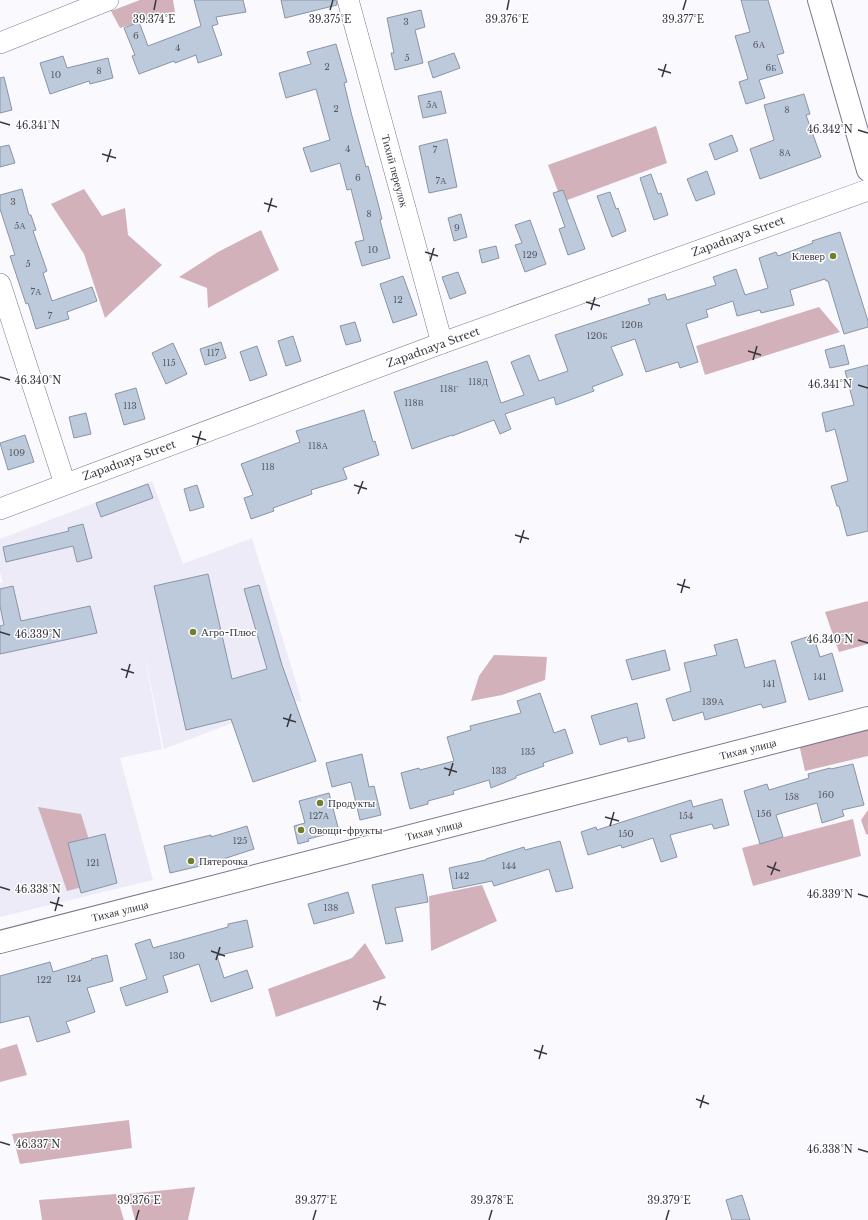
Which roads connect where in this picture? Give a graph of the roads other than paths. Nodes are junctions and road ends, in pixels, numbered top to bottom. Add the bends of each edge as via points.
1 (108, 0) edge
2 (348, 0) edge
3 (819, 0) edge
4 (0, 43) edge
5 (868, 170) edge
6 (868, 190) edge
7 (0, 284) edge
8 (442, 343) junction
9 (65, 484) junction
10 (0, 509) edge
11 (868, 718) edge
12 (0, 942) edge

1 - 4 street
2 - 8 street, Тихий переулок
3 - 5 main road
6 - 8 street, Zapadnaya Street
7 - 9 street
8 - 9 street, Zapadnaya Street
9 - 10 street, Zapadnaya Street
11 - 12 main road, Тихая улица

